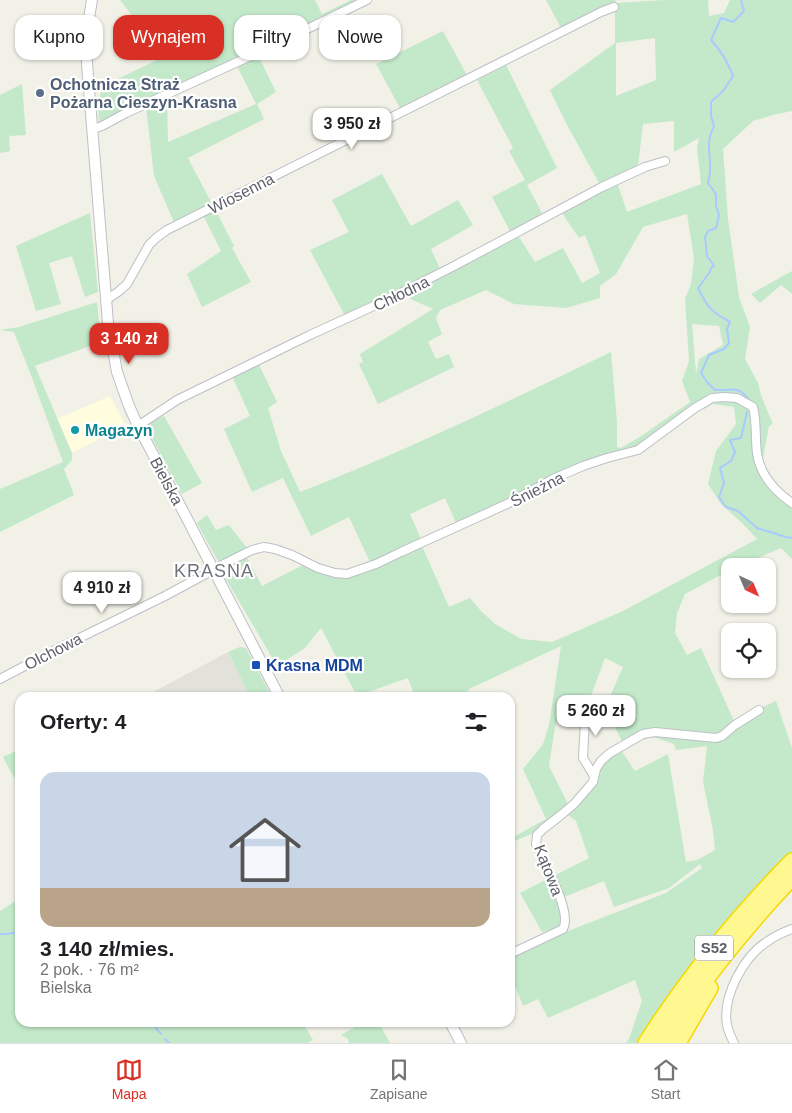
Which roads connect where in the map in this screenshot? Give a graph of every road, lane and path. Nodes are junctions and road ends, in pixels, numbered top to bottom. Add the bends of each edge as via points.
1 (92, 0) edge
2 (367, 0) edge
3 (614, 7) dead end
4 (93, 129) junction
5 (666, 161) dead end
6 (106, 300) junction
7 (138, 426) junction
8 (792, 503) edge
9 (214, 570) junction
10 (0, 679) edge
11 (277, 692) edge
12 (586, 702) dead end
13 (759, 710) dead end
14 (594, 776) junction
15 (792, 861) edge
16 (792, 878) edge
17 (792, 929) edge
18 (740, 935) junction
19 (515, 952) edge
20 (453, 1027) edge
21 (461, 1043) edge
22 (646, 1043) edge
23 (661, 1043) edge
24 (678, 1043) edge
25 (734, 1043) edge

1 - 4 street, Bielska via 86,48
2 - 4 street
3 - 6 street, Wiosenna via 167,230 149,246 127,284
4 - 6 street, Bielska
5 - 7 street, Chłodna via 602,187 389,299 177,400
6 - 7 street, Bielska via 117,372
7 - 9 street, Bielska
8 - 9 street, Śnieżna via 778,493 761,468 753,407 737,398 712,398 638,450 561,476 376,564 347,574 335,573 275,549 264,548 252,550
9 - 10 street, Olchowa
9 - 11 street, Bielska
12 - 14 street via 583,758
13 - 14 street, Kątowa via 716,738 655,732 643,734 610,753 601,761
14 - 19 street, Kątowa via 574,804 537,835 536,844 562,903 566,922 564,929
15 - 22 highway, S52 via 714,948
16 - 18 highway, S52
17 - 25 street via 766,941 751,956 734,982 727,1024
18 - 23 highway, S52
18 - 24 highway
20 - 21 street

